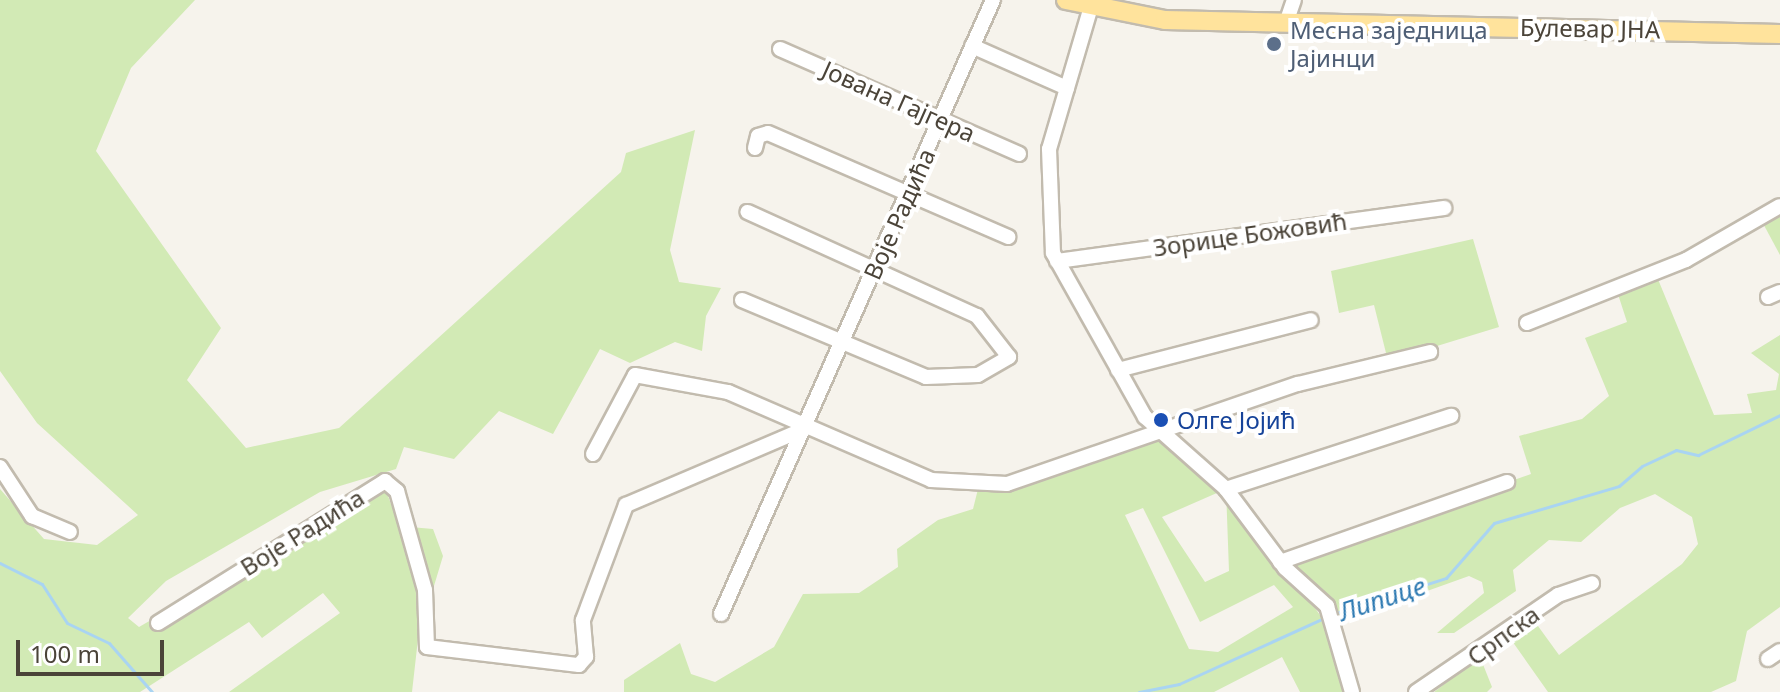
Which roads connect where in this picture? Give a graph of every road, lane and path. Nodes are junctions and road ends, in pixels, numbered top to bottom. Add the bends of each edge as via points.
1 (993, 0) edge
2 (1066, 0) edge
3 (1294, 0) edge
4 (1090, 10) junction
5 (1286, 23) junction
6 (1780, 34) edge
7 (972, 46) junction
8 (780, 49) dead end
9 (1067, 88) junction
10 (941, 119) junction
11 (755, 148) dead end
12 (1019, 154) dead end
13 (908, 194) junction
14 (1780, 206) edge
15 (1444, 208) dead end
16 (748, 212) dead end
17 (1008, 237) dead end
18 (1057, 261) junction
19 (874, 270) junction
20 (742, 300) dead end
21 (1311, 320) dead end
22 (1527, 323) dead end
23 (842, 344) junction
24 (1430, 352) dead end
25 (1118, 370) junction
26 (1451, 416) dead end
27 (804, 429) junction
28 (1163, 436) junction
29 (593, 454) dead end
30 (0, 467) edge
31 (1507, 482) dead end
32 (1226, 489) junction
33 (70, 532) dead end
34 (1280, 562) junction
35 (1592, 583) dead end
36 (721, 614) dead end
37 (158, 623) dead end
38 (1352, 692) edge
39 (1416, 692) edge

1 - 7 street, Воје Радића
2 - 4 main road, Булевар ЈНА
3 - 5 street
4 - 5 main road, Булевар ЈНА
4 - 9 street
5 - 6 main road, Булевар ЈНА
7 - 9 street
7 - 10 street, Воје Радића
8 - 10 street, Јована Гајгера
9 - 18 street via 1047,168
10 - 12 street, Јована Гајгера
10 - 13 street, Воје Радића
11 - 13 street via 758,136 768,133
13 - 17 street
13 - 19 street, Воје Радића
14 - 22 street via 1677,264
15 - 18 street, Зорице Божовић
16 - 19 street
18 - 25 street
19 - 23 street, Воје Радића
19 - 23 street via 984,321 1006,348 1005,365 937,379
20 - 23 street
21 - 25 street
23 - 27 street, Воје Радића
24 - 28 street via 1298,384
25 - 28 street
26 - 32 street
27 - 28 street via 921,477 969,487 1030,479
27 - 29 street via 728,392 635,375
27 - 36 street, Воје Радића
27 - 37 street, Воје Радића via 626,505 583,620 586,657 579,665 427,647 425,590 397,491 385,481
28 - 32 street
30 - 33 street via 32,516
31 - 34 street
32 - 34 street
34 - 38 street via 1331,615
35 - 39 street, Српска via 1568,589

